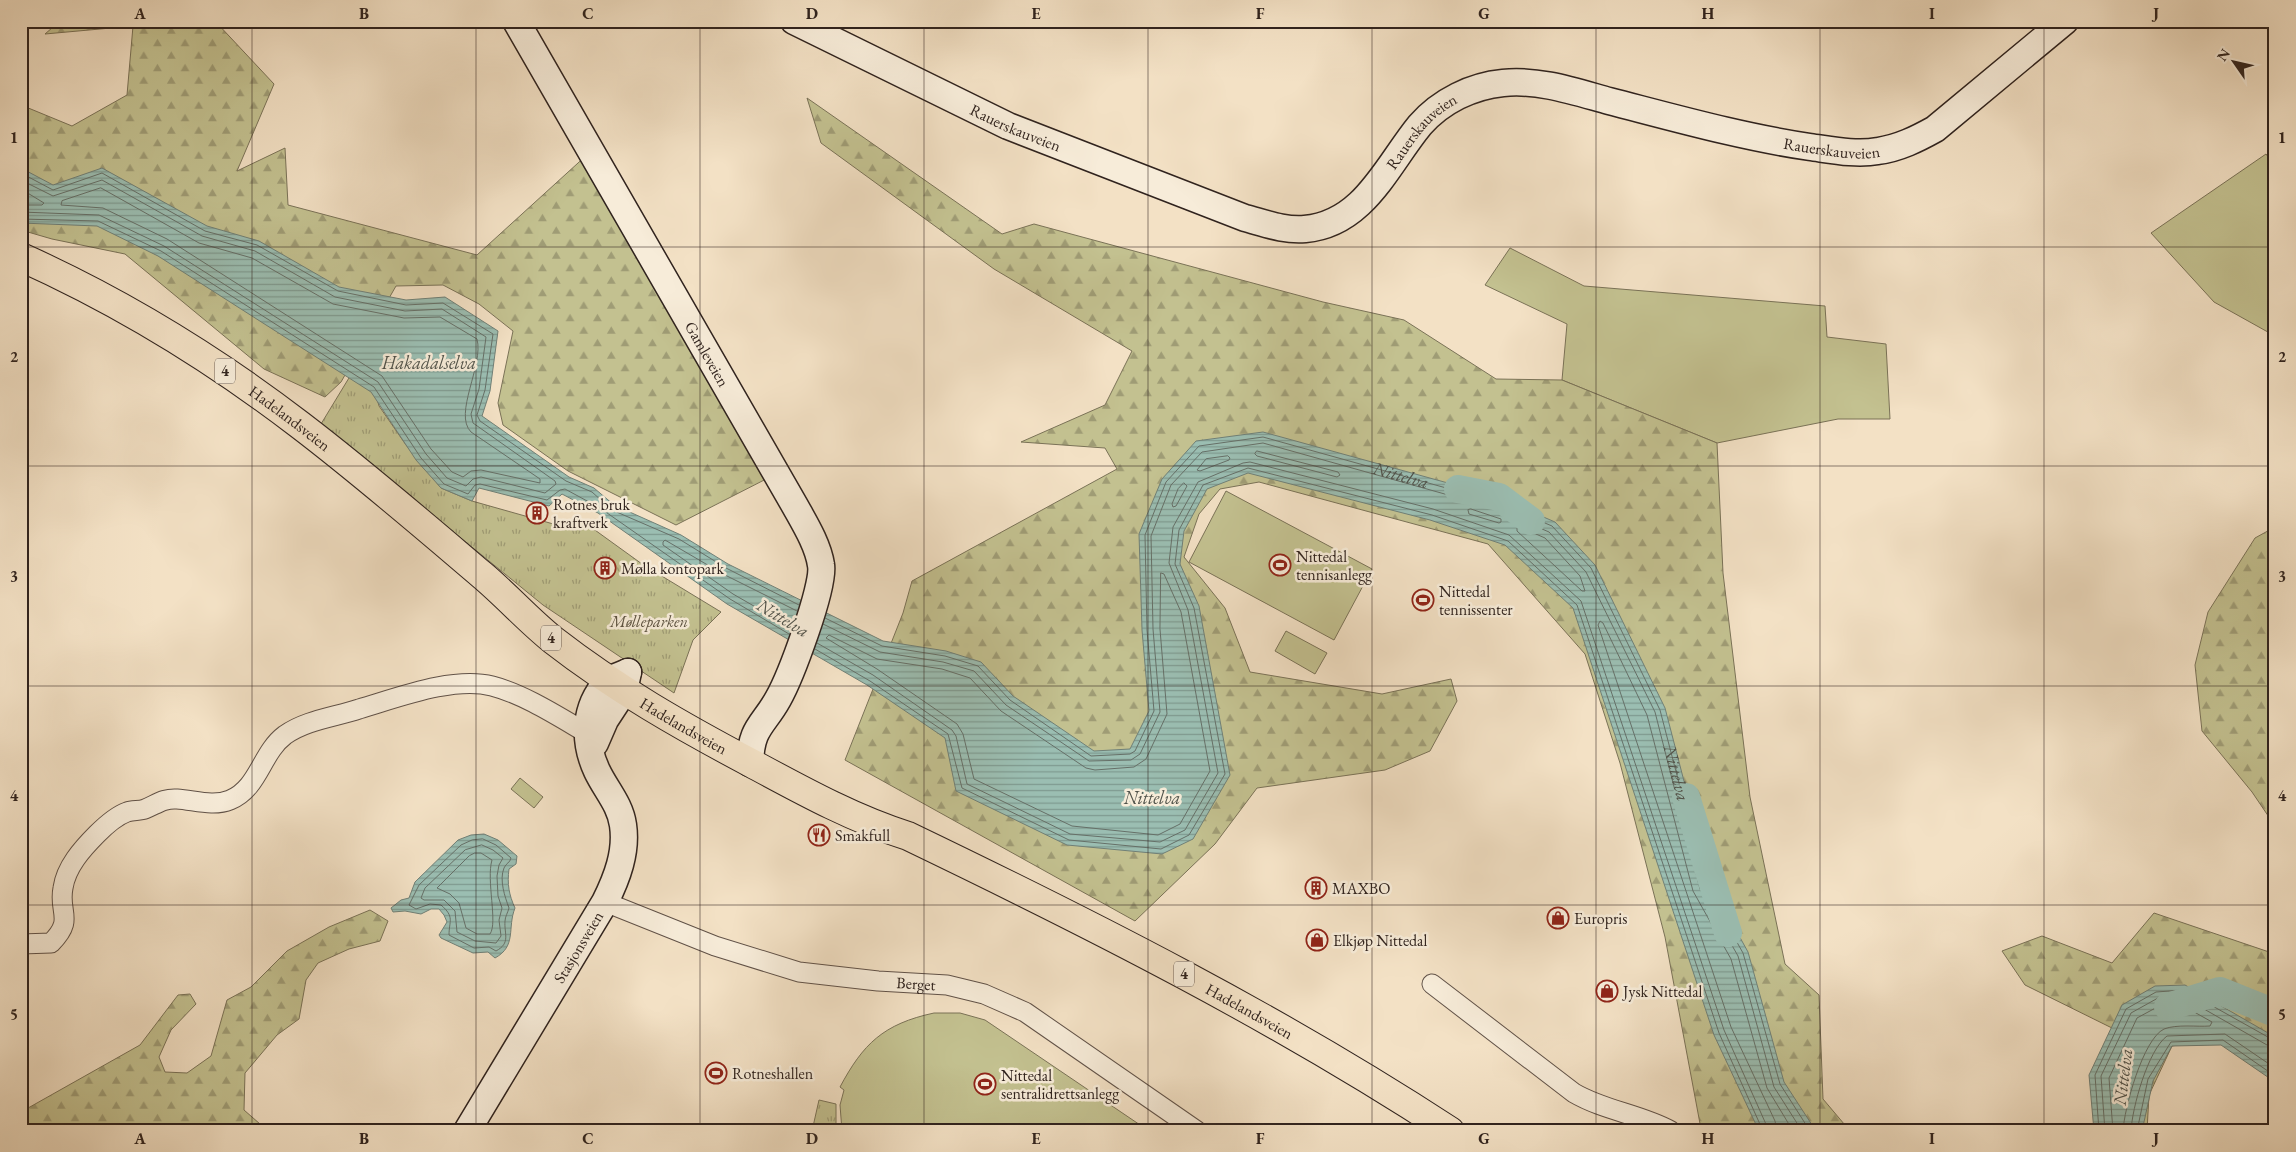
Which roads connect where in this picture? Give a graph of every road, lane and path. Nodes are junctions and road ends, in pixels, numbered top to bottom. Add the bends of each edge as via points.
1 (516, 21) edge
2 (794, 21) edge
3 (2064, 21) edge
4 (21, 258) edge
5 (620, 681) junction
6 (592, 741) junction
7 (755, 752) junction
8 (605, 902) junction
9 (21, 944) edge
10 (1432, 984) dead end
11 (467, 1131) edge
12 (1198, 1131) edge
13 (1450, 1131) edge
14 (1671, 1131) edge

1 - 7 street, Gamleveien via 795,506 820,558 822,578 778,699 776,722
2 - 3 street, Rauerskauveien via 1049,143 1245,218 1278,227 1304,229 1330,224 1368,198 1421,125 1439,107 1482,86 1505,83 1555,88 1764,140 1837,151 1878,151 1918,139 1935,129
4 - 5 highway, Hadelandsveien / 4 via 137,316 218,366 326,445 485,577 533,607
5 - 6 street, Stasjonsveien via 590,710
5 - 7 highway, Hadelandsveien / 4
6 - 8 street, Stasjonsveien via 598,772 617,804 624,827 622,860
6 - 9 street via 525,700 493,686 477,684 421,691 314,722 281,738 268,753 253,781 242,794 228,801 162,800 115,818 86,845 65,877 62,932 51,943
7 - 13 highway, Hadelandsveien / 4 via 877,812 908,836 1177,970
8 - 11 street, Stasjonsveien
8 - 12 street, Berget via 715,946 799,972 948,985 984,994 1025,1012
10 - 14 street via 1574,1093 1600,1106

